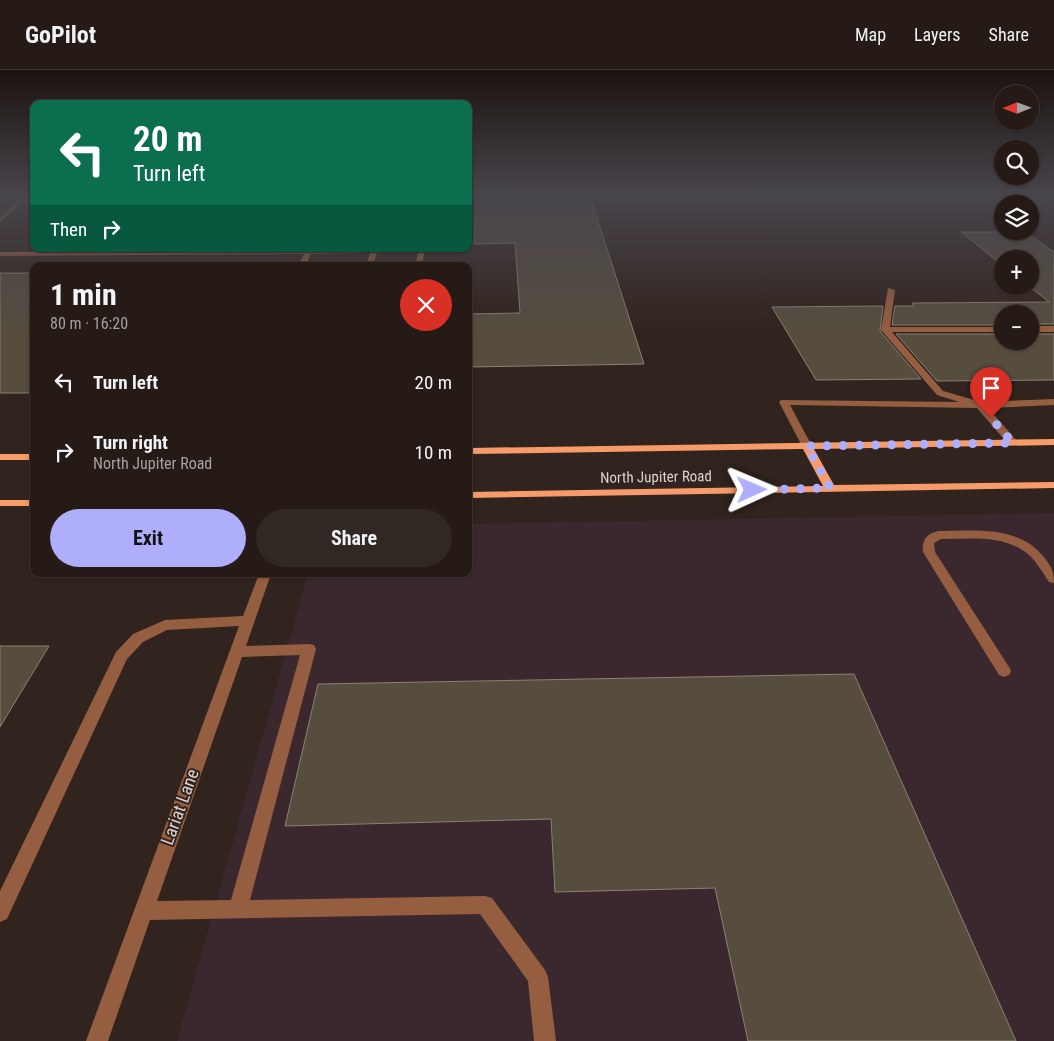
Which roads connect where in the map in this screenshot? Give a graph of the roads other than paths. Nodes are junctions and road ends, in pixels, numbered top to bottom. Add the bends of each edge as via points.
1 (206, 252) edge
2 (0, 254) edge
3 (890, 290) dead end
4 (1039, 329) edge
5 (1054, 329) edge
6 (885, 330) junction
7 (994, 330) edge
8 (1054, 402) edge
9 (980, 405) junction
10 (1054, 442) edge
11 (1013, 443) junction
12 (807, 446) junction
13 (472, 451) edge
14 (0, 457) edge
15 (30, 457) edge
16 (1054, 485) edge
17 (830, 488) junction
18 (472, 495) edge
19 (0, 503) edge
20 (30, 503) edge
21 (264, 577) edge
22 (1054, 579) edge
23 (248, 621) junction
24 (237, 652) junction
25 (1004, 671) dead end
26 (238, 909) junction
27 (143, 911) junction
28 (0, 912) edge
29 (97, 1041) edge
30 (545, 1041) edge

1 - 2 street
3 - 6 street
4 - 5 street
6 - 7 street
6 - 9 street via 940,393
8 - 9 street
9 - 11 street
9 - 12 street via 784,402
10 - 11 main road, North Jupiter Road
11 - 12 main road, North Jupiter Road
12 - 13 main road, North Jupiter Road
12 - 17 main road
14 - 15 main road
16 - 17 main road, North Jupiter Road
17 - 18 main road, North Jupiter Road
19 - 20 main road
21 - 23 street, Lariat Lane
22 - 25 street via 1033,552 1013,540 993,535 938,534 928,542 929,552
23 - 24 street, Lariat Lane
23 - 28 street via 165,625 138,638 122,656
24 - 26 street via 309,649
24 - 27 street, Lariat Lane
26 - 27 street
26 - 30 street via 485,905 538,977
27 - 29 street, Lariat Lane

